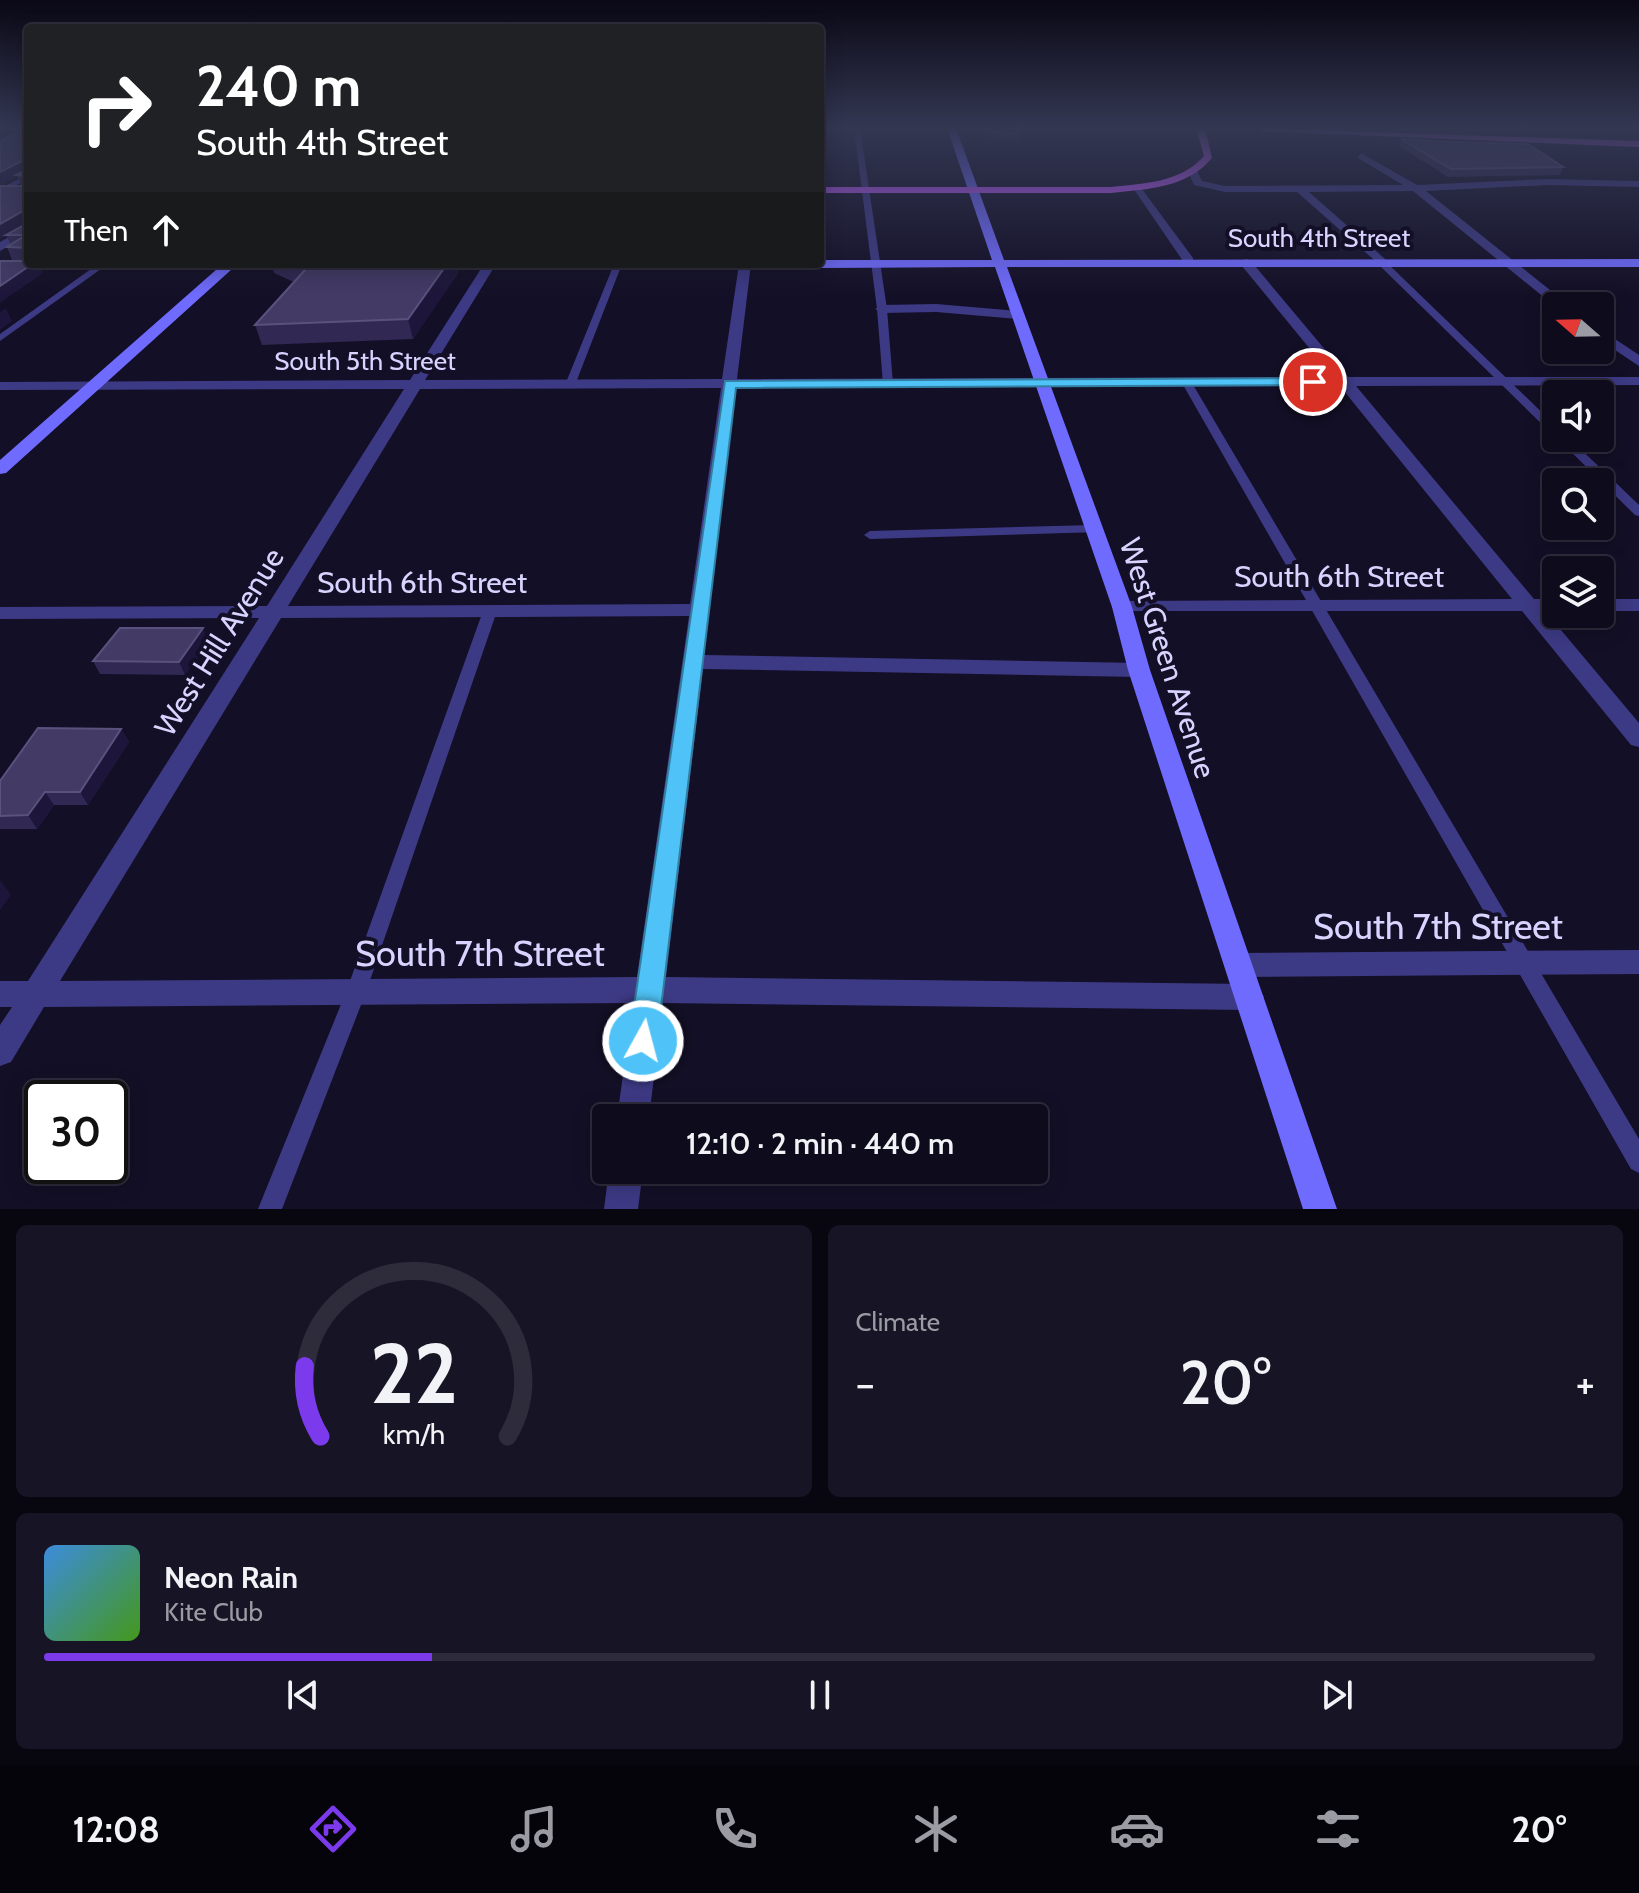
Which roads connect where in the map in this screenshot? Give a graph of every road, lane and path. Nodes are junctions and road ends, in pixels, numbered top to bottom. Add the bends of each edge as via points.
1 (865, 184) edge
2 (971, 184) edge
3 (1151, 184) edge
4 (1202, 184) edge
5 (1410, 184) edge
6 (1495, 184) edge
7 (1135, 187) junction
8 (1416, 188) junction
9 (1300, 189) junction
10 (824, 190) edge
11 (866, 190) junction
12 (973, 190) junction
13 (0, 192) edge
14 (24, 192) edge
15 (24, 232) edge
16 (0, 247) edge
17 (1189, 261) junction
18 (1381, 262) junction
19 (1504, 262) junction
20 (999, 263) junction
21 (1246, 263) junction
22 (1639, 263) edge
23 (824, 264) edge
24 (873, 264) junction
25 (0, 266) edge
26 (24, 266) edge
27 (99, 268) edge
28 (226, 268) edge
29 (488, 268) edge
30 (616, 268) edge
31 (744, 268) edge
32 (1544, 292) edge
33 (882, 309) junction
34 (1018, 315) junction
35 (0, 338) edge
36 (1614, 343) edge
37 (1639, 362) edge
38 (1639, 381) edge
39 (1345, 382) junction
40 (1505, 382) junction
41 (1187, 383) junction
42 (729, 384) junction
43 (888, 384) junction
44 (415, 385) junction
45 (570, 385) junction
46 (0, 386) edge
47 (93, 386) junction
48 (1046, 386) junction
49 (1542, 418) edge
50 (1577, 452) edge
51 (0, 469) edge
52 (1639, 512) edge
53 (1094, 529) junction
54 (870, 535) dead end
55 (1529, 605) junction
56 (1542, 605) edge
57 (1614, 605) edge
58 (1639, 605) edge
59 (1318, 606) junction
60 (1122, 607) junction
61 (700, 610) junction
62 (490, 611) junction
63 (273, 612) junction
64 (0, 613) edge
65 (693, 662) junction
66 (1139, 670) junction
67 (1639, 739) edge
68 (1639, 962) edge
69 (1523, 964) junction
70 (1238, 965) junction
71 (650, 990) junction
72 (356, 992) junction
73 (0, 994) edge
74 (36, 994) junction
75 (1249, 997) junction
76 (0, 1052) edge
77 (635, 1104) edge
78 (1639, 1161) edge
79 (624, 1184) edge
80 (270, 1209) edge
81 (621, 1209) edge
82 (1320, 1209) edge

1 - 11 lane
2 - 12 street, West Green Avenue
3 - 7 main road
4 - 9 street
5 - 8 street
6 - 8 street
7 - 12 main road
7 - 17 street
8 - 9 street
8 - 19 street
9 - 18 street
10 - 11 main road
11 - 12 main road
11 - 24 lane
12 - 20 street, West Green Avenue
13 - 14 main road
15 - 16 street
17 - 20 street, South 4th Street
17 - 21 street, South 4th Street
18 - 19 street, South 4th Street
18 - 21 street, South 4th Street
18 - 40 lane
19 - 22 street, South 4th Street
19 - 32 street
20 - 24 street
20 - 34 street, West Green Avenue
21 - 39 street
23 - 24 street
24 - 33 lane
25 - 26 street
27 - 35 lane
28 - 47 street
29 - 44 street, West Hill Avenue
30 - 45 lane
31 - 42 street
33 - 34 street
33 - 43 lane
34 - 48 street, West Green Avenue
36 - 37 street
38 - 40 street
39 - 40 street
39 - 41 street
39 - 55 street
40 - 49 lane
41 - 48 street
41 - 59 lane
42 - 43 street
42 - 45 street, South 5th Street
42 - 61 street
43 - 48 street
44 - 45 street, South 5th Street
44 - 47 street, South 5th Street
44 - 63 street, West Hill Avenue
46 - 47 street, South 5th Street
47 - 51 street
48 - 53 street, West Green Avenue
50 - 52 lane
53 - 54 lane
53 - 60 street, West Green Avenue
55 - 56 street, South 6th Street
55 - 59 street, South 6th Street
55 - 67 street
57 - 58 street
59 - 60 street, South 6th Street
59 - 69 lane
60 - 66 street, West Green Avenue
61 - 62 street, South 6th Street
61 - 65 street
62 - 63 street, South 6th Street
62 - 72 lane
63 - 64 street, South 6th Street
63 - 74 street, West Hill Avenue
65 - 66 street
65 - 71 street
66 - 70 street, West Green Avenue
68 - 69 street, South 7th Street
69 - 70 street, South 7th Street
69 - 78 lane
70 - 75 street, West Green Avenue
71 - 72 street, South 7th Street
71 - 75 street, South 7th Street
71 - 77 street
72 - 74 street, South 7th Street
72 - 80 lane
73 - 74 street, South 7th Street
74 - 76 street, West Hill Avenue
75 - 82 street, West Green Avenue
79 - 81 street

